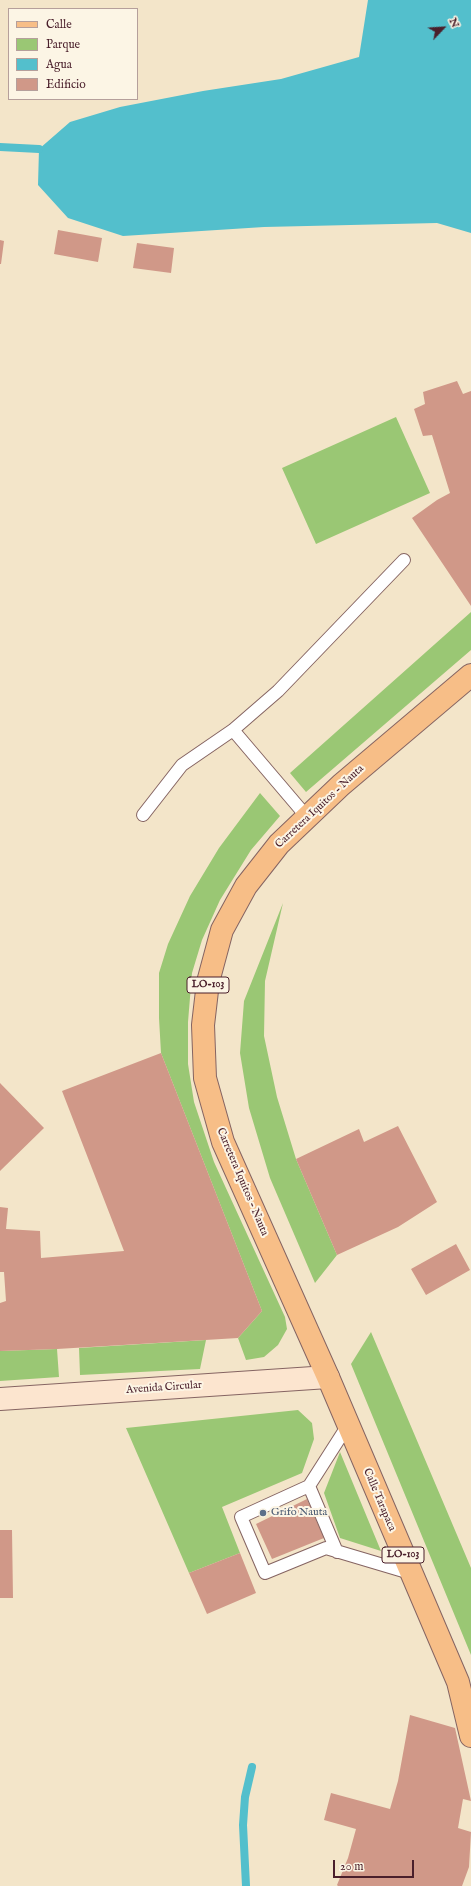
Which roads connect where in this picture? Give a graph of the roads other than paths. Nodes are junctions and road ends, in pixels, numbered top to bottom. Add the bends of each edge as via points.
1 (404, 560) dead end
2 (471, 675) edge
3 (233, 730) junction
4 (143, 815) dead end
5 (308, 817) junction
6 (328, 1377) junction
7 (0, 1399) edge
8 (348, 1425) junction
9 (309, 1486) junction
10 (337, 1552) junction
11 (410, 1573) junction
12 (471, 1736) edge

1 - 3 lane via 278,691
2 - 5 main road, Carretera Iquitos - Nauta / LO-103 via 341,785
3 - 4 lane via 182,765
3 - 5 lane
5 - 6 main road, Carretera Iquitos - Nauta / LO-103 via 279,844 246,886 222,930 208,982 203,1025 205,1078 223,1142
6 - 7 street, Avenida Circular
6 - 8 main road, Calle Tarapaca / LO-103
8 - 9 lane
8 - 11 main road, Calle Tarapaca / LO-103
9 - 10 lane
9 - 10 lane via 241,1517 265,1573 326,1548
10 - 11 lane
11 - 12 main road, Calle Tarapaca / LO-103 via 458,1682

